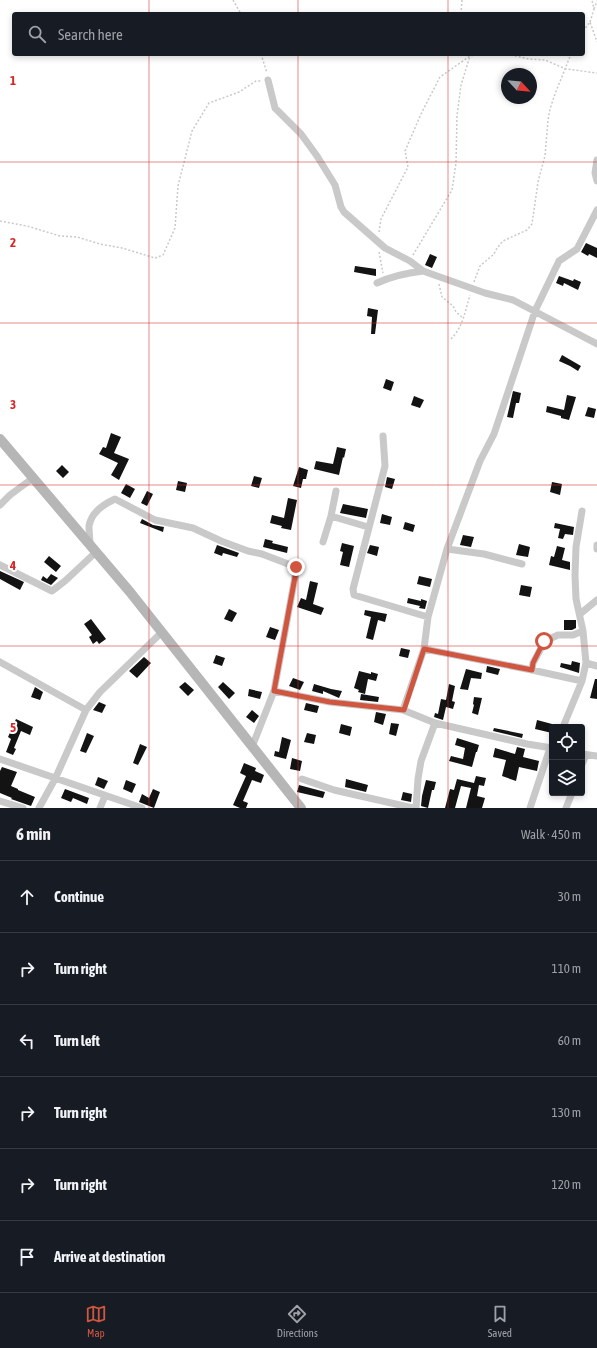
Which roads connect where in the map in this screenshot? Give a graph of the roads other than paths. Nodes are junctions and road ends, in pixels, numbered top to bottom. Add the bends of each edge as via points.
1 (268, 80) road end
2 (597, 160) edge
3 (597, 181) edge
4 (597, 210) edge
5 (423, 271) junction
6 (377, 283) dead end
7 (535, 311) junction
8 (597, 344) edge
9 (383, 436) dead end
10 (0, 439) edge
11 (33, 478) junction
12 (336, 491) dead end
13 (0, 505) edge
14 (582, 511) dead end
15 (331, 516) junction
16 (368, 527) junction
17 (323, 542) dead end
18 (597, 545) edge
19 (597, 548) edge
20 (93, 549) junction
21 (447, 549) junction
22 (522, 564) dead end
23 (0, 565) edge
24 (597, 600) edge
25 (580, 614) junction
26 (428, 617) junction
27 (162, 632) junction
28 (583, 632) junction
29 (424, 649) junction
30 (0, 662) edge
31 (586, 663) junction
32 (597, 666) edge
33 (532, 670) junction
34 (582, 682) junction
35 (274, 691) junction
36 (86, 710) junction
37 (404, 710) junction
38 (435, 723) junction
39 (564, 724) edge
40 (252, 747) junction
41 (549, 748) edge
42 (549, 754) edge
43 (585, 754) edge
44 (597, 756) edge
45 (0, 759) edge
46 (55, 779) junction
47 (302, 779) dead end
48 (105, 796) junction
49 (571, 796) edge
50 (0, 800) edge
51 (23, 808) edge
52 (39, 808) edge
53 (100, 808) edge
54 (142, 808) edge
55 (301, 808) edge
56 (413, 808) edge
57 (416, 808) edge
58 (530, 808) edge
59 (566, 808) edge

1 - 5 street via 275,108 301,134 317,156 335,185 341,208 386,248
2 - 3 street
4 - 7 street via 577,249 559,260
5 - 6 street via 403,273
5 - 7 street via 513,300
7 - 8 street
7 - 21 street via 494,434 480,461
9 - 16 street via 385,466
10 - 11 main road
11 - 13 street
11 - 20 main road
12 - 15 street
14 - 25 street via 576,547 575,575
15 - 16 street
15 - 17 street
16 - 26 street via 353,589 354,595
18 - 19 street
20 - 23 street via 65,581 52,591
20 - 27 main road
20 - 35 street via 89,525 94,514 115,500 155,520 194,528 221,541 296,567
21 - 22 street via 484,554
21 - 26 street
24 - 25 street
25 - 28 street
26 - 29 street
27 - 36 street via 100,692
27 - 40 main road
28 - 31 street
28 - 33 street via 558,635 544,641
29 - 33 street
29 - 37 street
30 - 36 street
31 - 32 street
31 - 34 street
33 - 34 street
34 - 39 street
35 - 37 street via 330,702
35 - 40 street
36 - 46 street
37 - 38 street
38 - 41 street
38 - 57 street via 421,761
40 - 55 main road
42 - 58 street
43 - 44 street
45 - 46 street
46 - 48 street
46 - 52 street
47 - 56 street via 334,790
48 - 53 street
48 - 54 street
49 - 59 street
50 - 51 street

